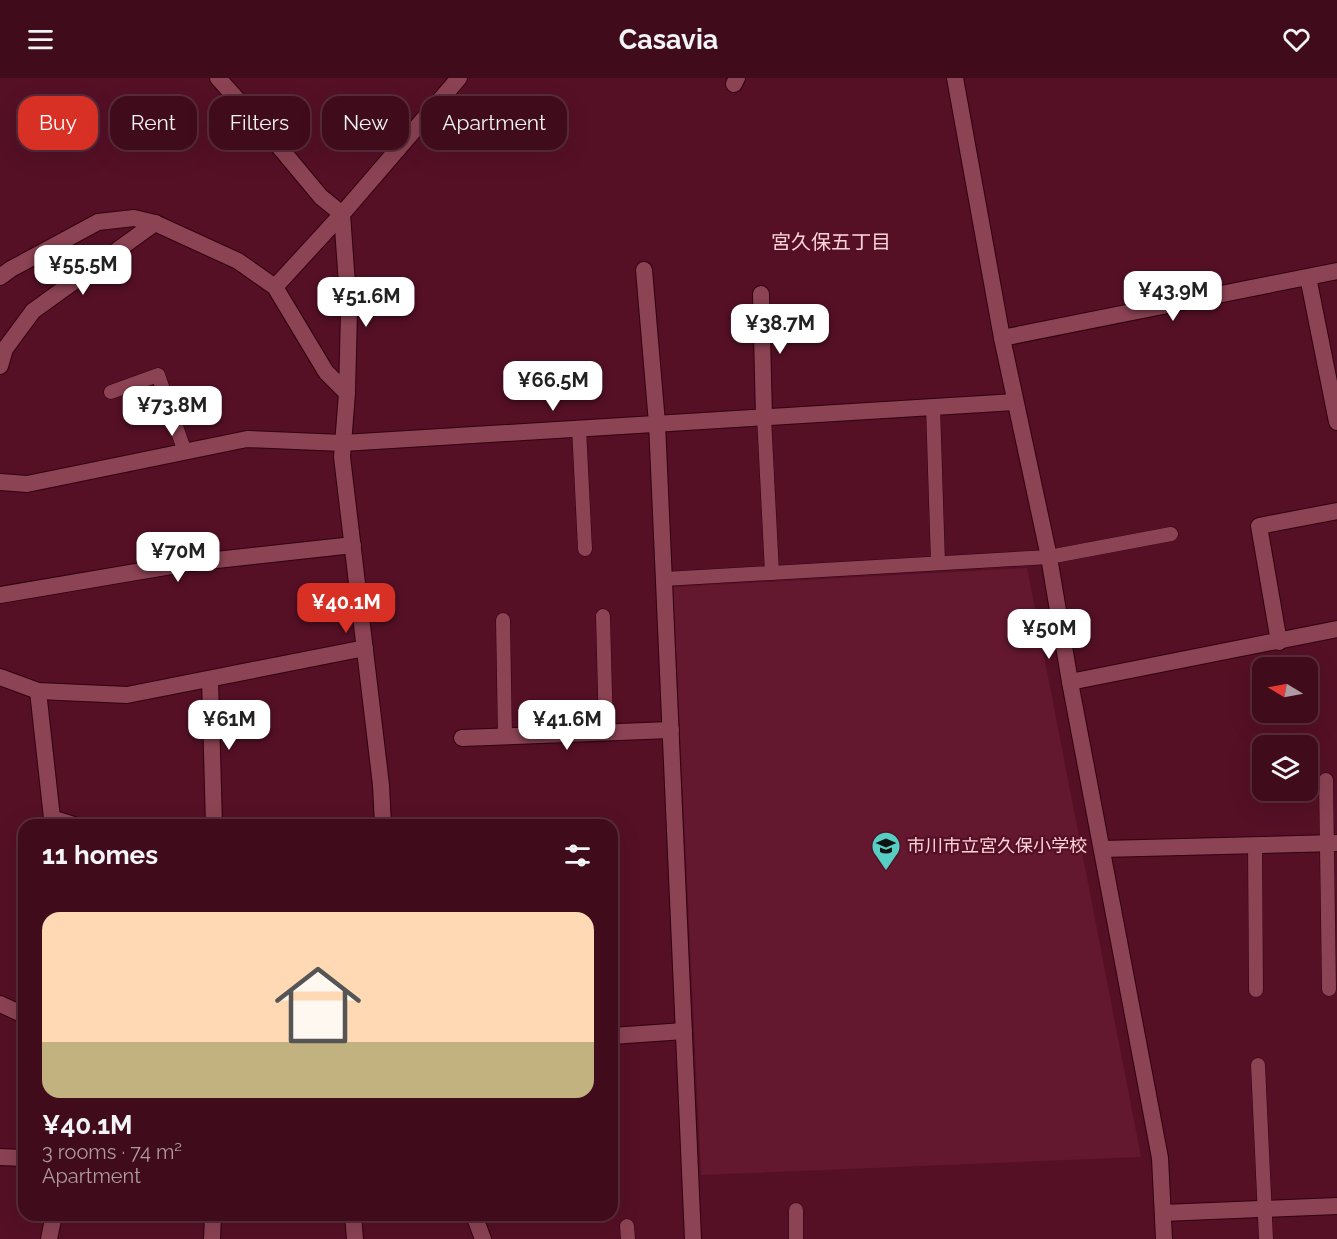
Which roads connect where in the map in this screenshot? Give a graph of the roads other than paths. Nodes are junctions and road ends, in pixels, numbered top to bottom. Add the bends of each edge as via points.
1 (218, 78) edge
2 (459, 78) edge
3 (955, 78) edge
4 (342, 214) junction
5 (155, 222) junction
6 (644, 270) dead end
7 (1337, 271) edge
8 (0, 277) edge
9 (1308, 277) junction
10 (275, 287) junction
11 (761, 294) dead end
12 (1002, 339) junction
13 (0, 366) edge
14 (111, 392) dead end
15 (347, 393) junction
16 (1015, 402) junction
17 (933, 407) junction
18 (764, 417) junction
19 (1337, 422) edge
20 (657, 423) junction
21 (579, 428) junction
22 (344, 443) junction
23 (185, 452) junction
24 (0, 482) edge
25 (1337, 511) edge
26 (1171, 534) dead end
27 (353, 545) junction
28 (585, 549) dead end
29 (1049, 557) junction
30 (938, 563) junction
31 (772, 573) junction
32 (664, 579) junction
33 (0, 595) edge
34 (603, 616) dead end
35 (503, 620) dead end
36 (1337, 629) edge
37 (1279, 642) junction
38 (365, 648) junction
39 (0, 677) edge
40 (210, 679) junction
41 (1070, 682) junction
42 (38, 691) junction
43 (671, 730) junction
44 (606, 732) junction
45 (505, 736) junction
46 (462, 738) dead end
47 (1326, 780) dead end
48 (51, 819) edge
49 (214, 819) edge
50 (383, 819) edge
51 (1332, 843) edge
52 (1255, 845) junction
53 (1102, 849) junction
54 (1329, 989) dead end
55 (1256, 990) dead end
56 (0, 1004) edge
57 (18, 1012) edge
58 (684, 1030) junction
59 (618, 1036) edge
60 (1258, 1065) dead end
61 (0, 1157) edge
62 (18, 1158) edge
63 (1337, 1206) edge
64 (1265, 1209) junction
65 (796, 1210) dead end
66 (1163, 1213) junction
67 (53, 1221) edge
68 (213, 1221) edge
69 (354, 1221) edge
70 (476, 1221) edge
71 (49, 1239) edge
72 (212, 1239) edge
73 (355, 1239) edge
74 (483, 1239) edge
75 (693, 1239) edge
76 (796, 1239) edge
77 (1164, 1239) edge
78 (1266, 1239) edge

1 - 4 street via 321,197
2 - 4 street
3 - 12 street
4 - 10 street
4 - 15 street via 349,312
5 - 8 street via 134,218 98,222
5 - 10 street via 238,261
5 - 13 street via 33,311 5,349
6 - 20 street
7 - 9 street
9 - 12 street
9 - 19 street
10 - 15 street via 326,372
11 - 18 street
12 - 16 street
14 - 23 lane via 158,375
15 - 22 street
16 - 17 street
16 - 29 street
17 - 18 street
17 - 30 lane
18 - 20 street
18 - 31 lane
20 - 21 street
20 - 32 street
21 - 22 street
21 - 28 lane
22 - 23 street via 247,439
22 - 27 street via 342,457
23 - 24 street via 27,484
25 - 37 street via 1259,526
26 - 29 lane
27 - 33 street via 189,563
27 - 38 street
29 - 30 lane
29 - 41 street
30 - 31 lane
31 - 32 lane
32 - 43 street
34 - 44 lane
35 - 45 lane
36 - 37 street
37 - 41 street
38 - 40 street
38 - 50 street
39 - 42 street
40 - 42 street via 128,695
40 - 49 street
41 - 53 street
42 - 48 street
43 - 44 street
43 - 58 street
44 - 45 street
45 - 46 street
47 - 51 lane
51 - 52 street
51 - 54 lane
52 - 53 street
52 - 55 lane
53 - 66 street via 1160,1158
56 - 57 street
58 - 59 street
58 - 75 street
60 - 64 lane
61 - 62 street
63 - 64 street
64 - 66 street
64 - 78 lane
65 - 76 lane
66 - 77 street
67 - 71 street
68 - 72 street
69 - 73 street
70 - 74 street

